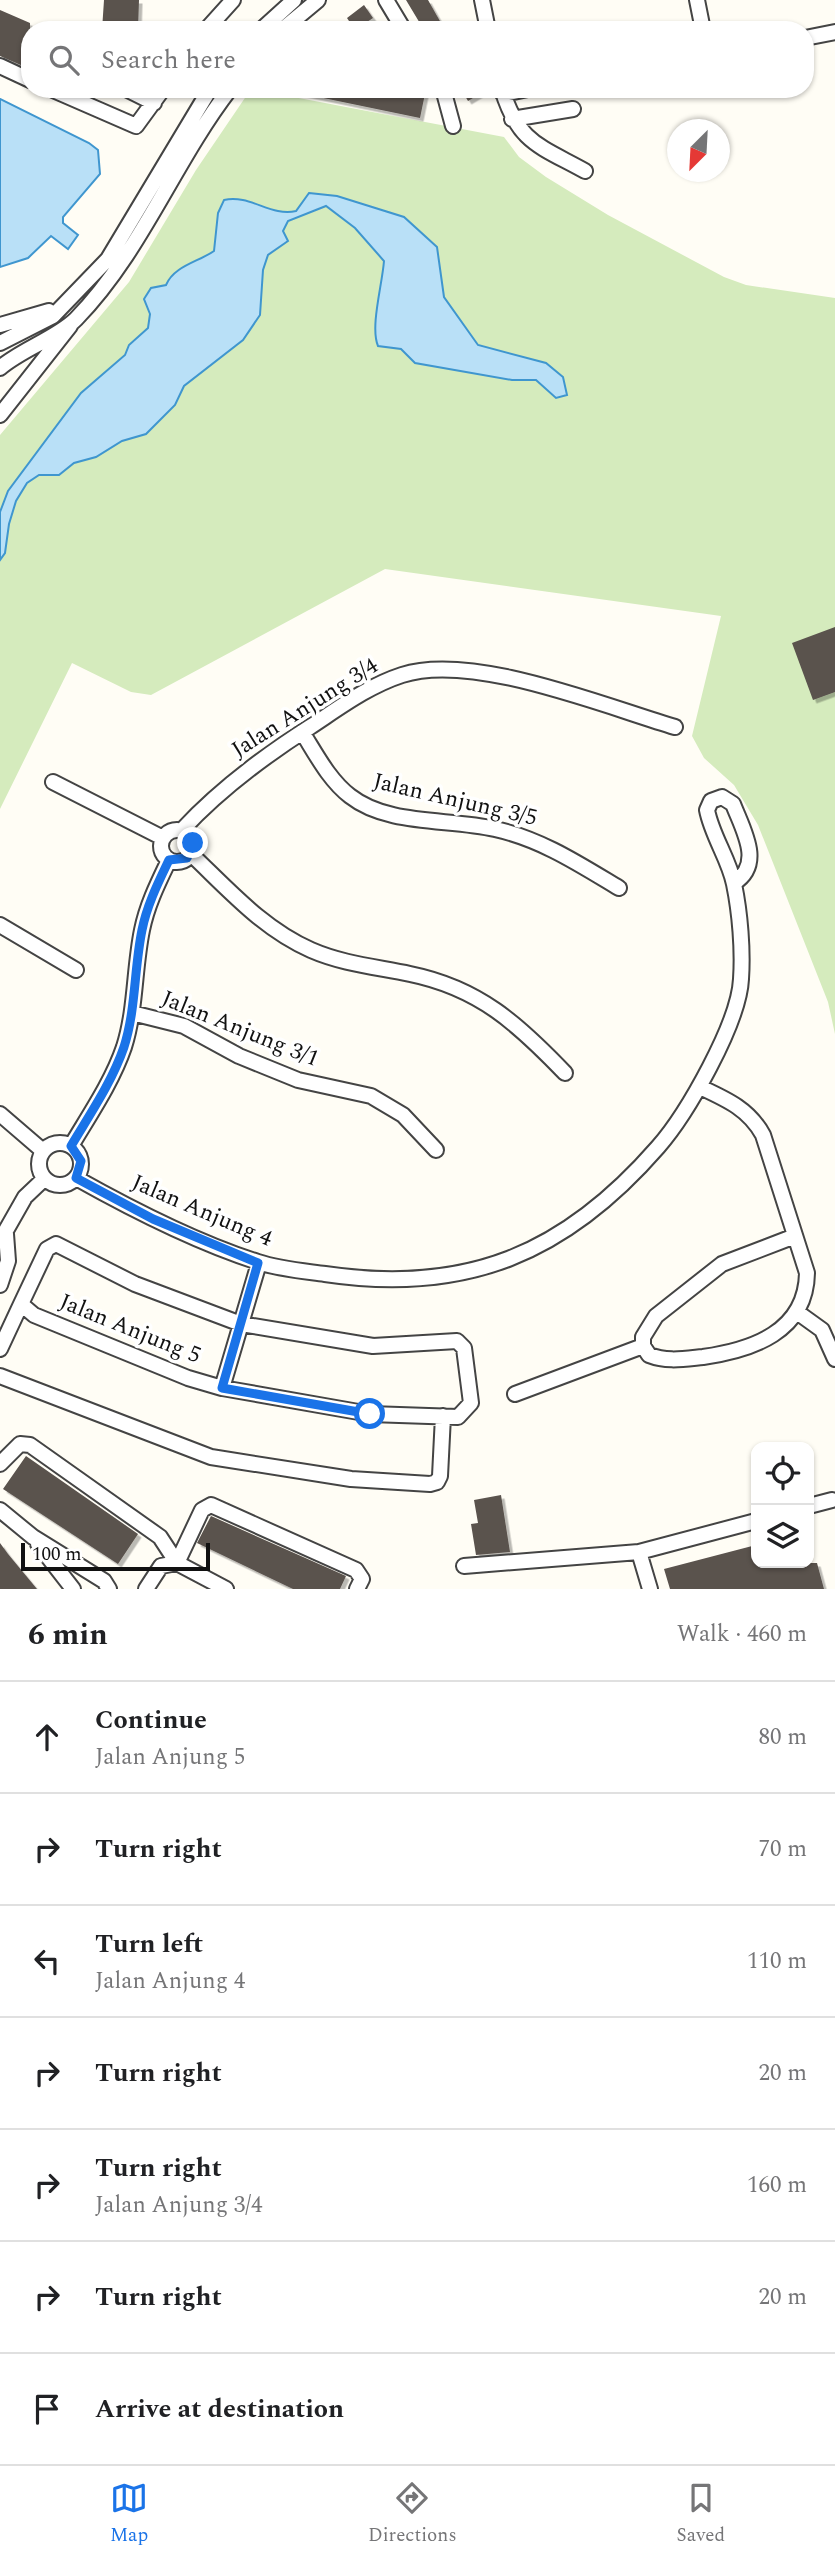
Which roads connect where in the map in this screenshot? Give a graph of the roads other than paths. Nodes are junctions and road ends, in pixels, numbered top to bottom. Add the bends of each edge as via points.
1 (233, 0) edge
2 (293, 0) edge
3 (318, 0) edge
4 (386, 0) edge
5 (482, 0) edge
6 (697, 0) edge
7 (214, 21) edge
8 (271, 21) edge
9 (293, 21) edge
10 (399, 21) edge
11 (486, 21) edge
12 (701, 21) edge
13 (835, 32) edge
14 (814, 36) edge
15 (0, 66) edge
16 (21, 76) edge
17 (72, 98) edge
18 (144, 98) edge
19 (157, 98) edge
20 (205, 98) edge
21 (224, 98) edge
22 (445, 98) edge
23 (504, 98) edge
24 (154, 103) junction
25 (573, 109) dead end
26 (512, 119) junction
27 (453, 126) dead end
28 (585, 171) dead end
29 (62, 307) junction
30 (73, 322) junction
31 (0, 325) edge
32 (0, 343) edge
33 (0, 368) edge
34 (0, 415) edge
35 (676, 727) dead end
36 (302, 732) junction
37 (53, 782) dead end
38 (182, 830) junction
39 (163, 838) junction
40 (191, 854) junction
41 (169, 860) junction
42 (734, 883) junction
43 (620, 888) dead end
44 (0, 925) edge
45 (76, 970) dead end
46 (132, 1013) junction
47 (565, 1073) dead end
48 (700, 1087) junction
49 (0, 1114) edge
50 (71, 1146) junction
51 (436, 1150) dead end
52 (43, 1151) junction
53 (76, 1178) junction
54 (44, 1179) junction
55 (795, 1236) junction
56 (3, 1237) edge
57 (258, 1263) junction
58 (0, 1285) edge
59 (21, 1304) junction
60 (797, 1312) junction
61 (241, 1324) junction
62 (643, 1346) junction
63 (0, 1349) edge
64 (835, 1359) edge
65 (0, 1376) edge
66 (222, 1388) junction
67 (514, 1394) dead end
68 (451, 1417) junction
69 (0, 1464) edge
70 (832, 1500) dead end
71 (813, 1505) edge
72 (0, 1510) edge
73 (751, 1522) edge
74 (33, 1537) junction
75 (639, 1552) junction
76 (177, 1563) junction
77 (464, 1566) dead end
78 (73, 1589) edge
79 (109, 1589) edge
80 (146, 1589) edge
81 (226, 1589) edge
82 (357, 1589) edge
83 (650, 1589) edge

1 - 7 street
2 - 8 street
3 - 9 street
4 - 10 street
5 - 11 street
6 - 12 street
13 - 14 street
15 - 16 street
17 - 24 street via 136,126
18 - 24 street
19 - 24 street
20 - 29 street via 108,259
21 - 30 street via 119,269
22 - 27 street
23 - 26 street
25 - 26 street
26 - 28 street via 532,142
29 - 31 street
29 - 32 street
30 - 33 street
30 - 34 street
35 - 36 street, Jalan Anjung 3/4 via 498,675 435,670 377,684
36 - 38 street, Jalan Anjung 3/4 via 244,772
36 - 43 street, Jalan Anjung 3/5 via 351,798 393,814 523,837 556,850
37 - 39 street
38 - 39 street
38 - 40 street via 193,843
39 - 41 street via 161,847
40 - 41 street via 181,861
40 - 47 street via 285,937 349,964 422,977 466,993 518,1024
41 - 46 street via 148,905
42 - 42 street, Jalan Anjung 4 via 707,810 711,801 722,797 733,803 751,853 748,870
42 - 48 street, Jalan Anjung 4 via 741,982 736,1007
44 - 45 street
46 - 50 street via 124,1047 105,1090
46 - 51 street, Jalan Anjung 3/1 via 184,1026 288,1076 370,1096 403,1115
48 - 55 street via 754,1118
48 - 57 street, Jalan Anjung 4 via 664,1140 601,1205 518,1256 463,1275 388,1281
49 - 52 street
50 - 52 street via 56,1143
50 - 53 street via 81,1161
52 - 54 street via 38,1165
53 - 54 street via 61,1185
53 - 57 street, Jalan Anjung 4 via 153,1219
54 - 56 street via 25,1197
55 - 60 street via 807,1273
55 - 62 street via 722,1264 656,1316 648,1325
56 - 58 street via 8,1261
57 - 61 street
59 - 61 street via 47,1250 56,1244 135,1284
59 - 63 street
59 - 66 street, Jalan Anjung 5 via 34,1315
60 - 62 street via 772,1338 736,1352 671,1361 649,1355
60 - 64 street via 822,1330
61 - 66 street
61 - 68 street via 373,1346 457,1341 464,1348 471,1403
62 - 67 street
65 - 68 street via 211,1457 351,1479 437,1482
66 - 68 street, Jalan Anjung 5 via 370,1414
69 - 76 street via 20,1444 30,1445 160,1537
70 - 71 street
72 - 74 street
73 - 75 street
74 - 78 street
74 - 79 street via 104,1581
75 - 77 street
75 - 83 street
76 - 80 street via 161,1566
76 - 81 street
76 - 82 street via 202,1510 211,1505 356,1570 362,1579

